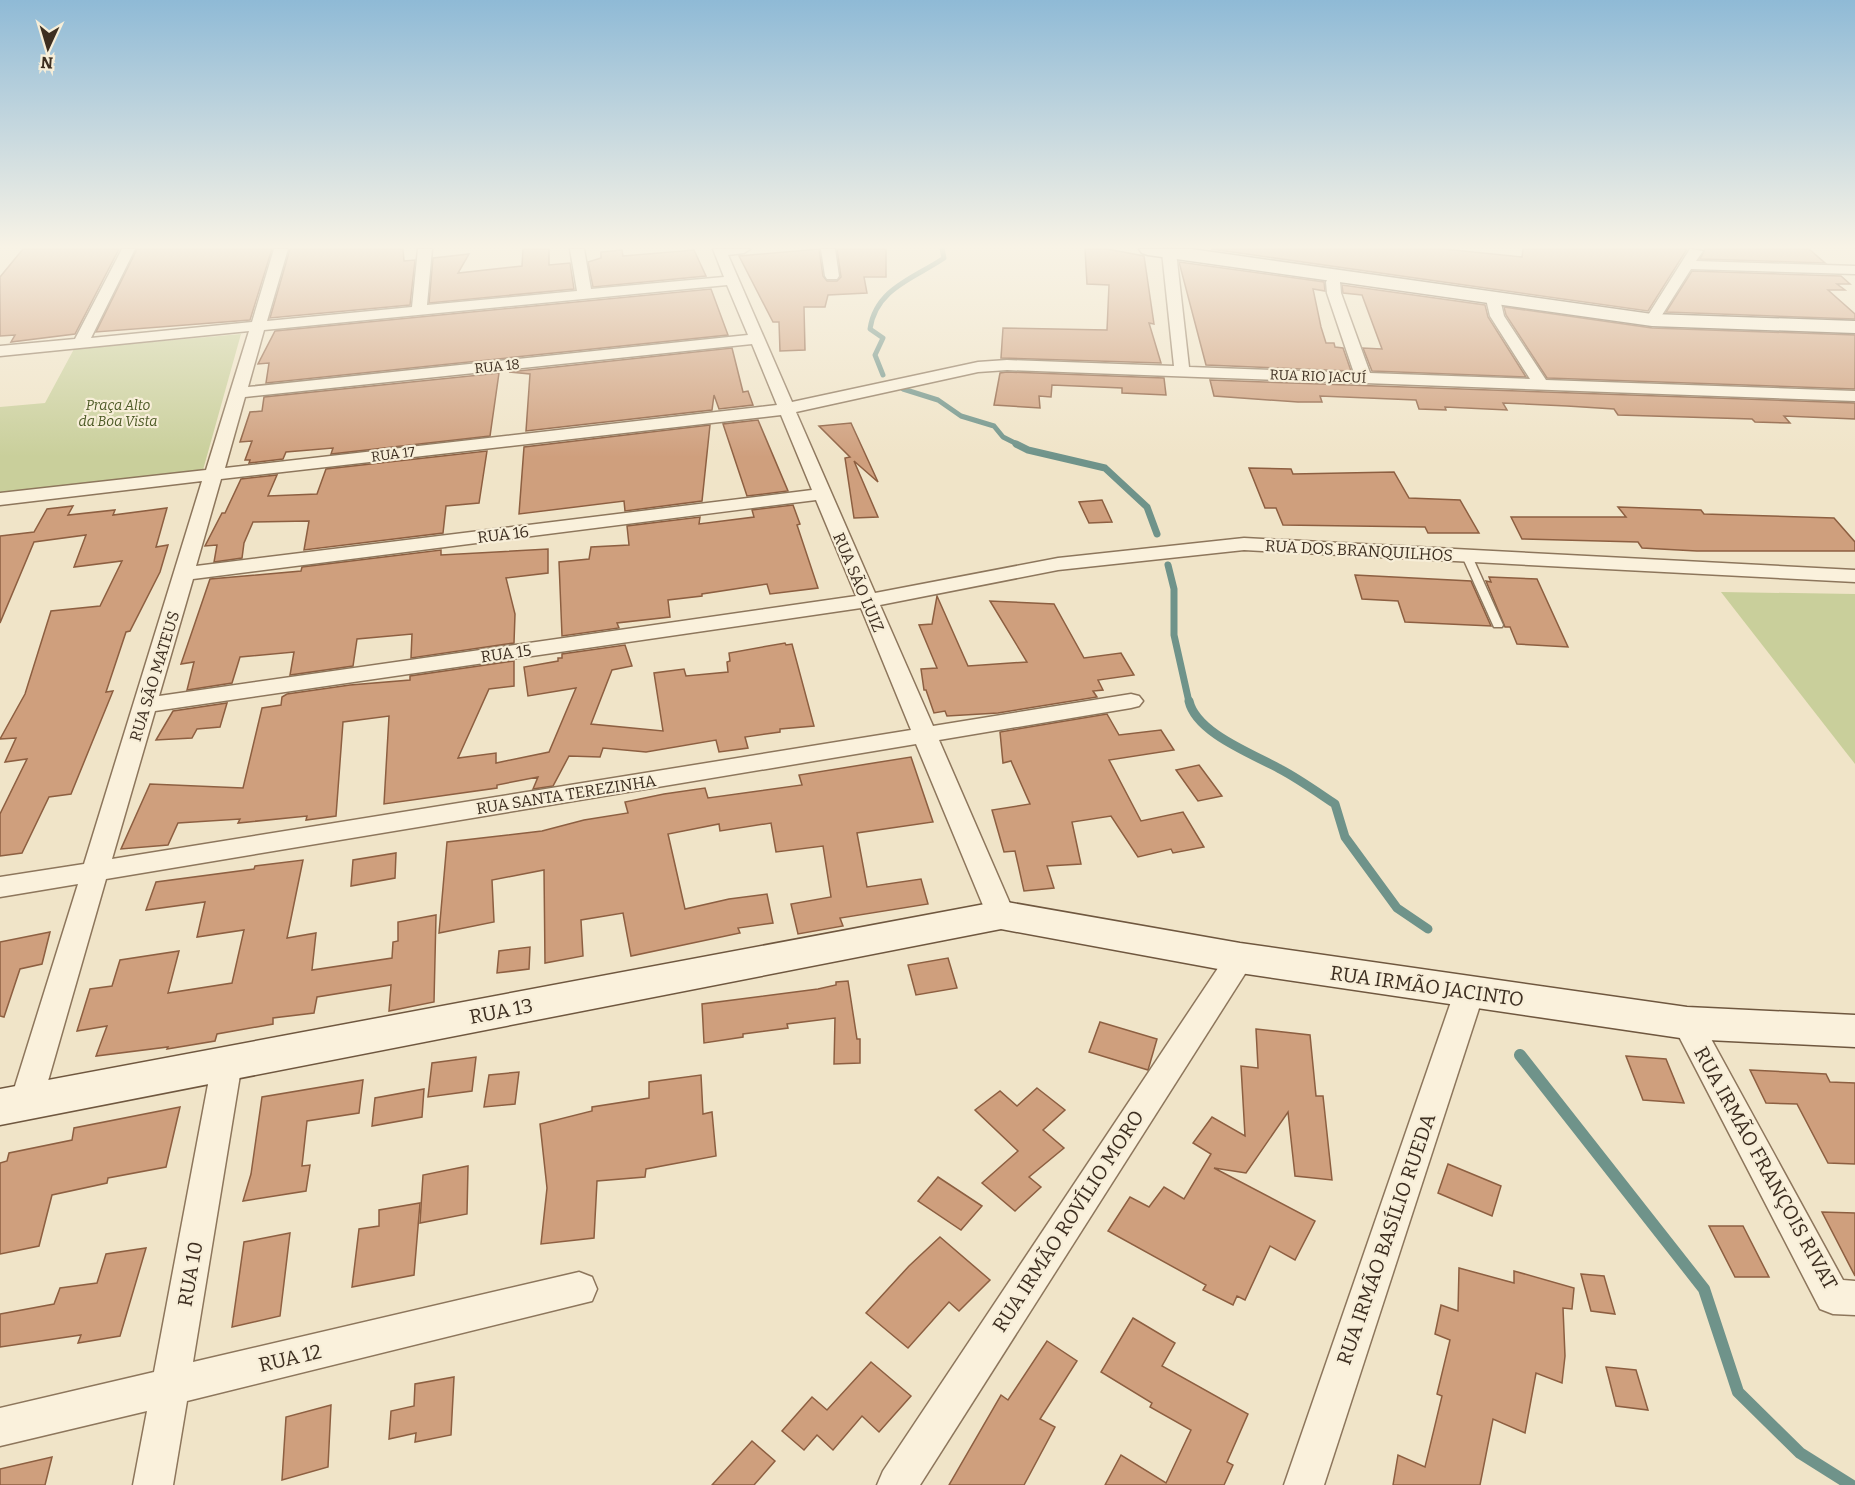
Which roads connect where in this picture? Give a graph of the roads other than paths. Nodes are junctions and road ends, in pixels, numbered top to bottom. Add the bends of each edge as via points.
1 (93, 318) edge
2 (261, 318) edge
3 (351, 318) edge
4 (747, 318) edge
5 (1176, 318) edge
6 (1343, 318) edge
7 (1498, 318) edge
8 (1639, 318) edge
9 (1652, 320) joint
10 (258, 327) junction
11 (1855, 327) edge
12 (756, 339) junction
13 (80, 344) junction
14 (0, 351) edge
15 (1182, 371) junction
16 (1364, 378) junction
17 (1541, 384) junction
18 (239, 393) junction
19 (1855, 396) edge
20 (785, 409) junction
21 (215, 474) junction
22 (821, 494) junction
23 (0, 499) edge
24 (1467, 556) junction
25 (185, 574) junction
26 (1855, 576) edge
27 (867, 601) junction
28 (1498, 626) dead end
29 (1131, 701) dead end
30 (145, 705) junction
31 (924, 735) junction
32 (95, 871) junction
33 (0, 887) edge
34 (1001, 915) junction
35 (1240, 958) junction
36 (1469, 993) junction
37 (1687, 1023) junction
38 (1855, 1031) edge
39 (227, 1063) junction
40 (13, 1105) edge
41 (579, 1289) dead end
42 (1855, 1298) edge
43 (170, 1387) junction
44 (0, 1427) edge
45 (153, 1485) edge
46 (897, 1485) edge
47 (1304, 1485) edge

1 - 13 street
2 - 10 street, RUA SÃO MATEUS
3 - 10 street
4 - 12 street, RUA SÃO LUIZ
5 - 15 street
6 - 16 street
7 - 17 street
8 - 9 street
9 - 11 street
10 - 13 street
10 - 18 street, RUA SÃO MATEUS
12 - 18 street, RUA 18
12 - 20 street, RUA SÃO LUIZ
13 - 14 street
15 - 16 street, RUA RIO JACUÍ
15 - 20 street, RUA RIO JACUÍ via 1007,364
16 - 17 street, RUA RIO JACUÍ
17 - 19 street, RUA RIO JACUÍ
18 - 21 street, RUA SÃO MATEUS
20 - 21 street, RUA 17
20 - 22 street, RUA SÃO LUIZ
21 - 23 street, RUA 17
21 - 25 street, RUA SÃO MATEUS
22 - 25 street, RUA 16
22 - 27 street, RUA SÃO LUIZ
24 - 26 street, RUA DOS BRANQUILHOS
24 - 27 street, RUA DOS BRANQUILHOS via 1244,544 1058,564
24 - 28 lane
25 - 30 street, RUA SÃO MATEUS
27 - 30 street, RUA 15
27 - 31 street, RUA SÃO LUIZ
29 - 31 street, RUA SANTA TEREZINHA
30 - 32 street, RUA SÃO MATEUS
31 - 32 street, RUA SANTA TEREZINHA
31 - 34 street, RUA SÃO LUIZ
32 - 33 street, RUA SANTA TEREZINHA
32 - 40 street, RUA SÃO MATEUS
34 - 35 street, RUA IRMÃO JACINTO
34 - 39 street, RUA 13
35 - 36 street, RUA IRMÃO JACINTO
35 - 46 street, RUA IRMÃO ROVÍLIO MORO
36 - 37 street, RUA IRMÃO JACINTO
36 - 47 street, RUA IRMÃO BASÍLIO RUEDA
37 - 38 street, RUA IRMÃO JACINTO
37 - 42 street, RUA IRMÃO FRANÇOIS RIVAT via 1833,1297
39 - 40 street, RUA 13
39 - 43 street, RUA 10
41 - 43 street, RUA 12
43 - 44 street, RUA 12
43 - 45 street, RUA 10

